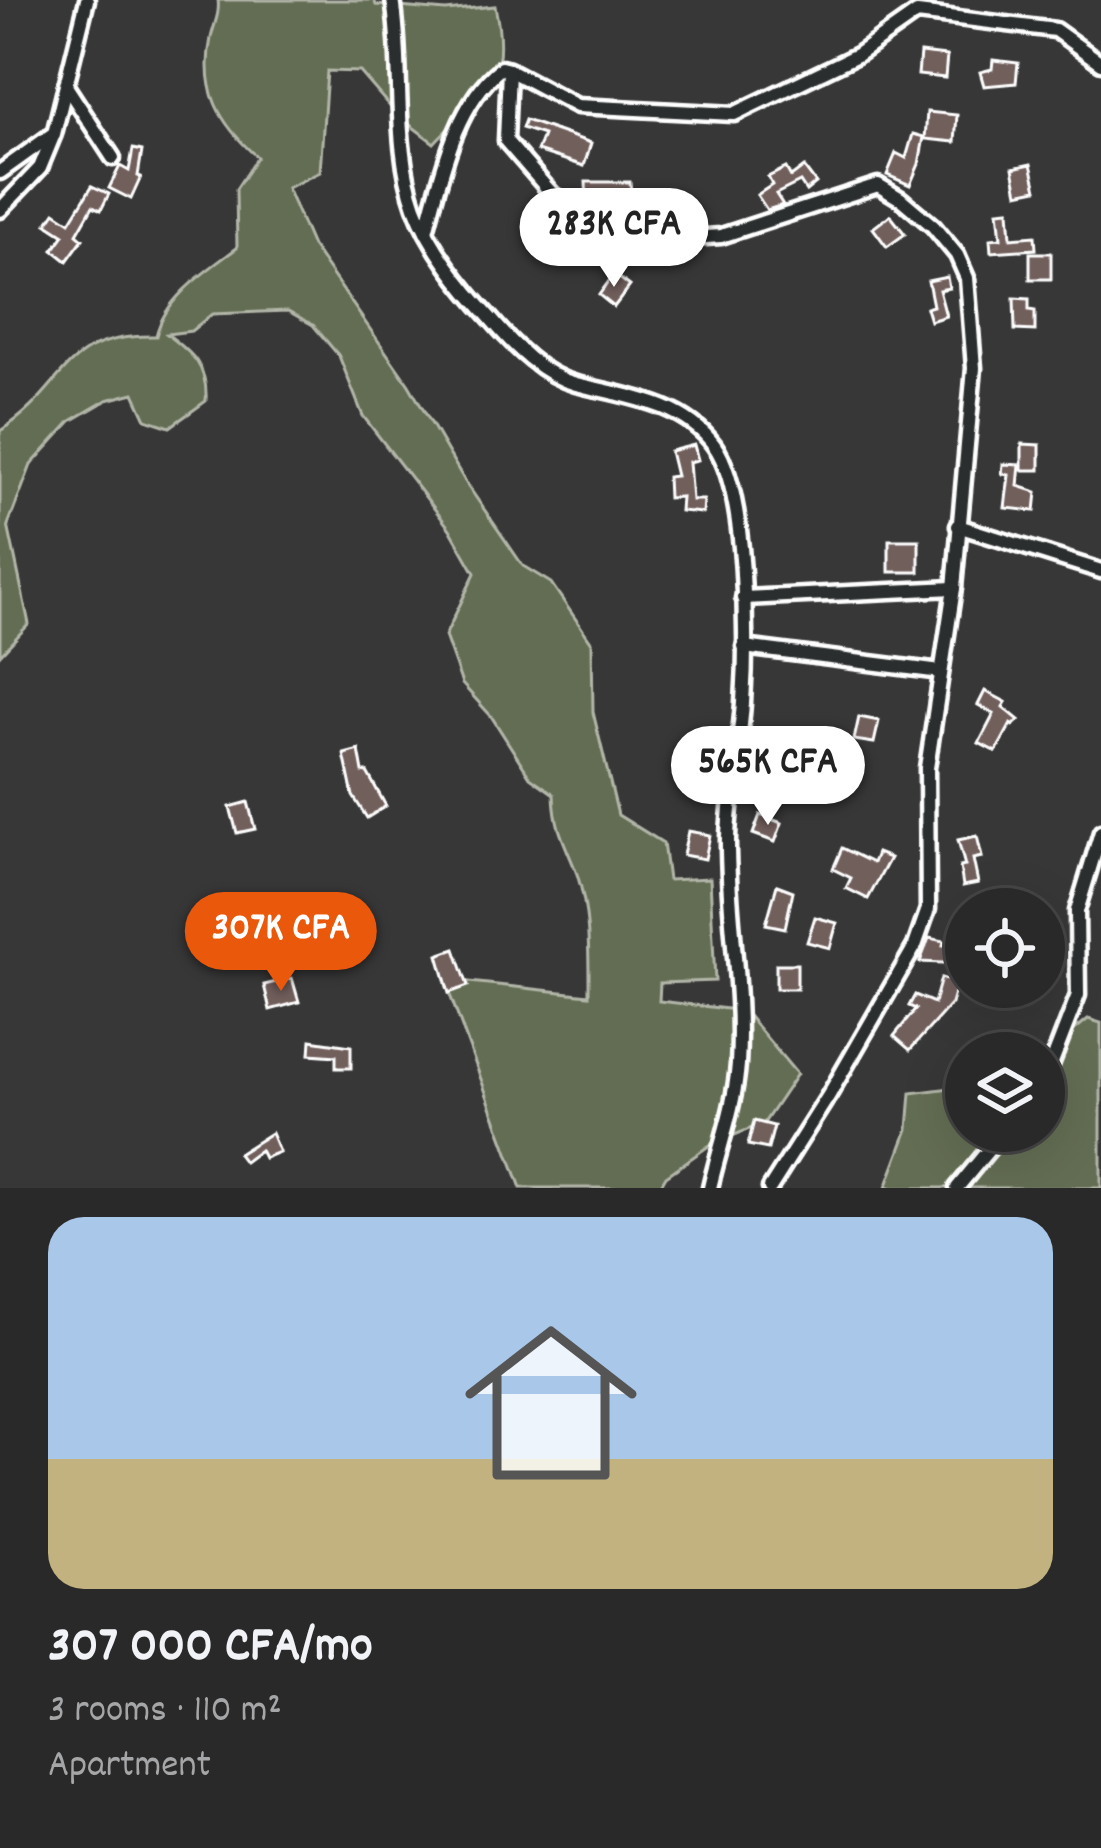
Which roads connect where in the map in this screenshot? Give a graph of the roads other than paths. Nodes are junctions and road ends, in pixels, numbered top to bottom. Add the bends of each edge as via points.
1 (87, 0) edge
2 (393, 0) edge
3 (1101, 63) edge
4 (509, 70) junction
5 (66, 86) junction
6 (54, 134) junction
7 (113, 158) dead end
8 (0, 172) edge
9 (0, 210) edge
10 (426, 231) junction
11 (958, 526) junction
12 (1101, 572) edge
13 (954, 587) junction
14 (742, 598) junction
15 (744, 647) junction
16 (940, 672) junction
17 (1101, 832) edge
18 (1064, 1032) edge
19 (987, 1152) edge
20 (710, 1188) edge
21 (770, 1188) edge
22 (957, 1188) edge

1 - 5 street
2 - 10 street via 408,179
3 - 4 street via 1055,30 917,13 857,56 734,114 577,106
4 - 10 street via 497,70 471,105
4 - 11 street via 506,141 554,195 632,242 721,236 878,185 933,226 967,278 974,368
5 - 6 street
5 - 7 street
6 - 8 street
6 - 9 street via 40,168
10 - 14 street via 467,292 550,374 669,410 711,440 729,473
11 - 12 street
11 - 13 street
13 - 14 street
13 - 16 street
14 - 15 street
15 - 16 street
15 - 20 street via 728,834 738,1066
16 - 21 street via 927,768 928,909 915,946
17 - 18 street via 1077,911 1078,995
19 - 22 street

